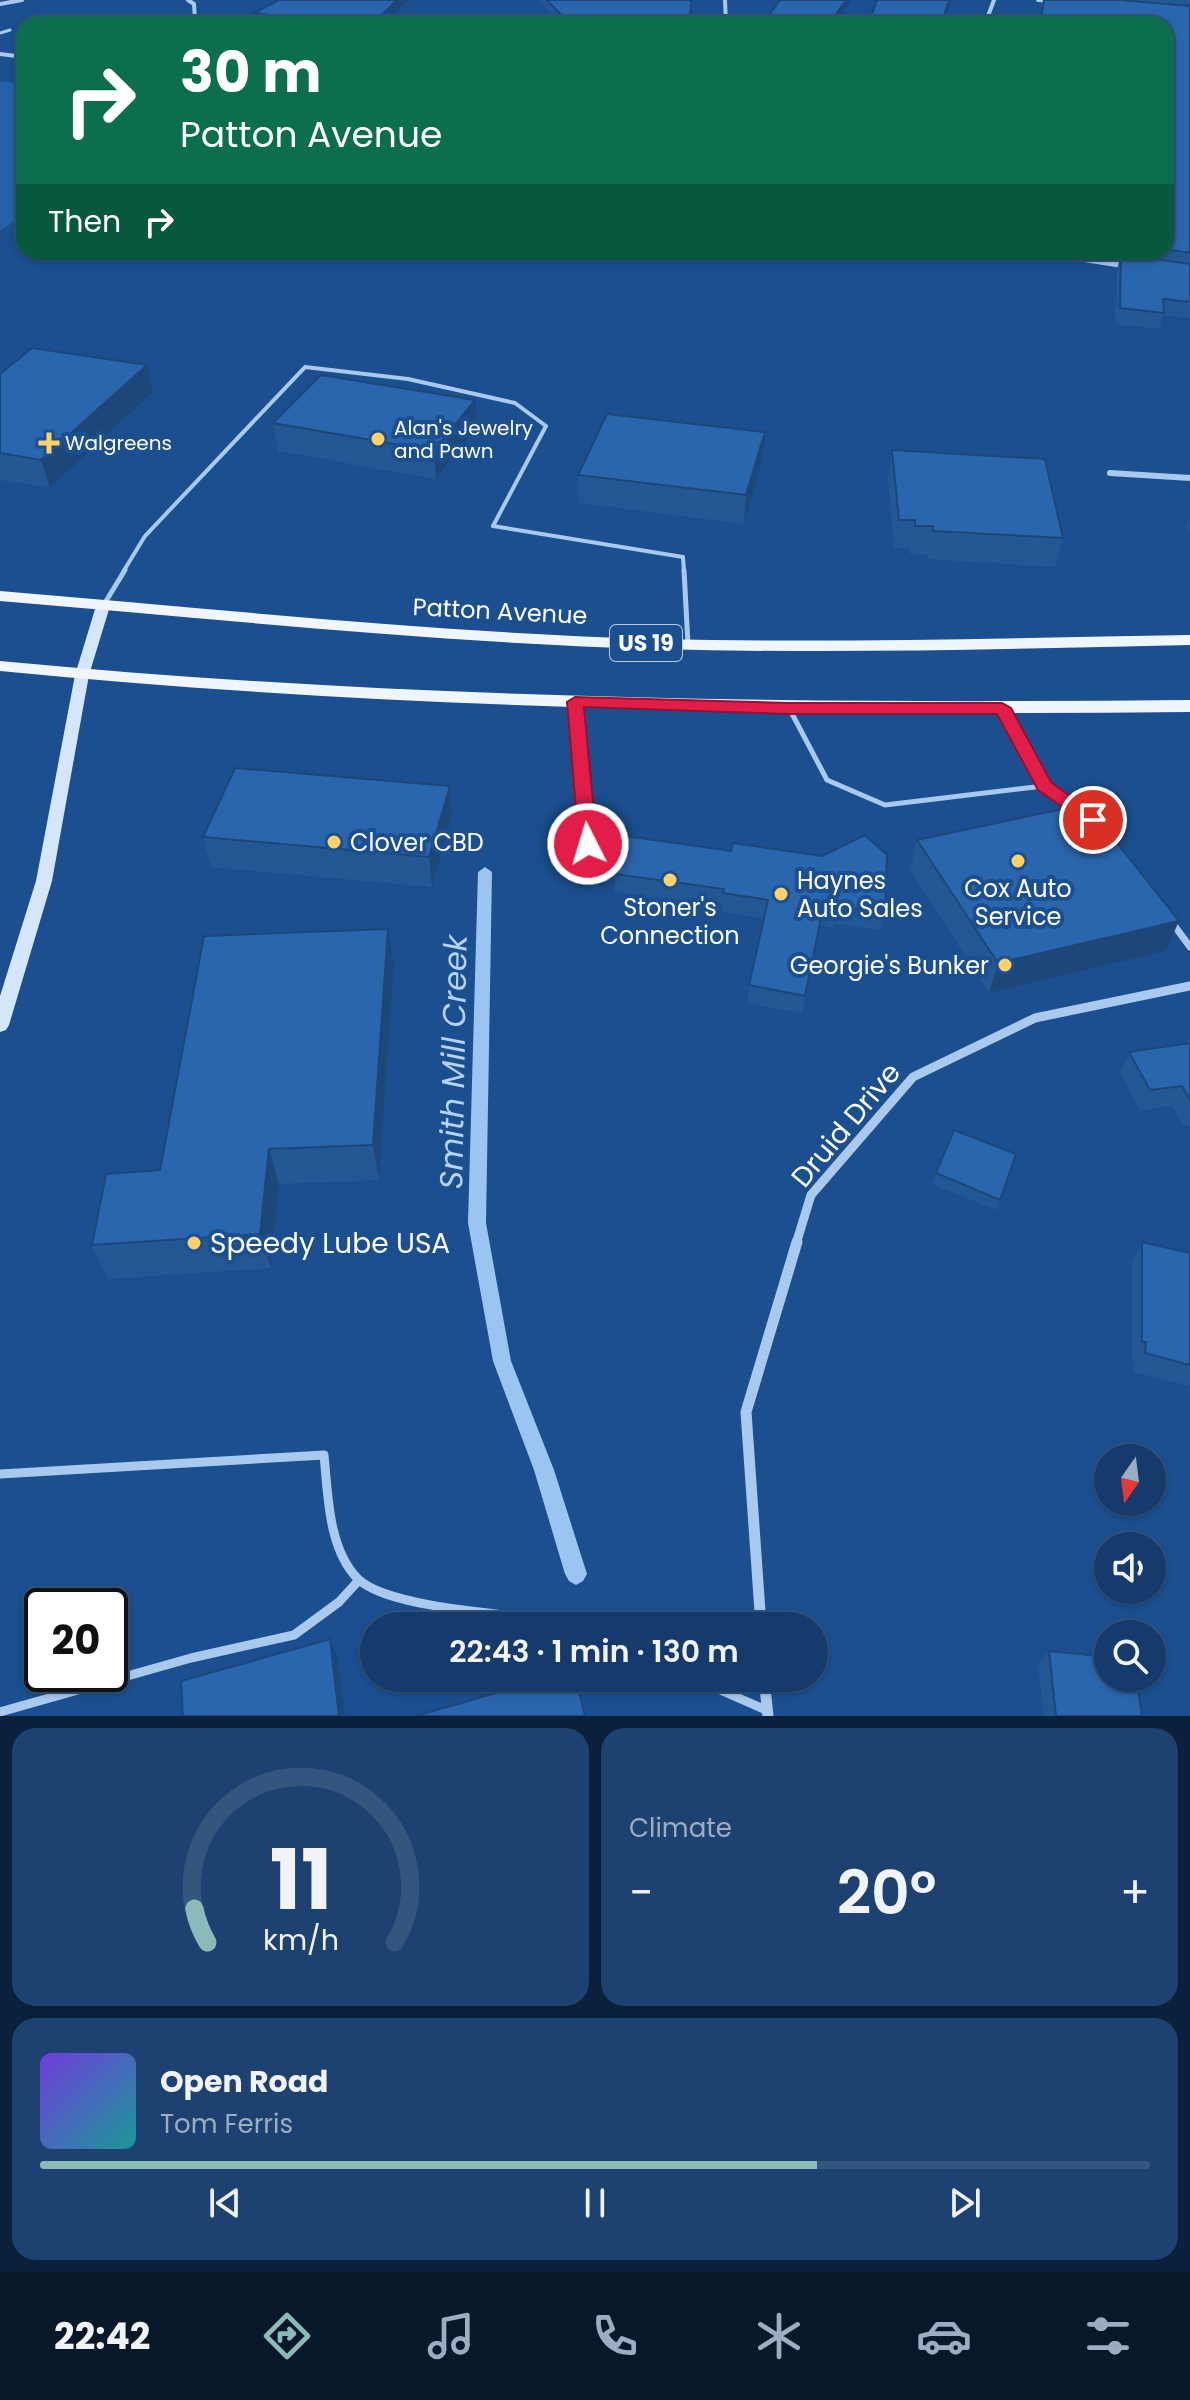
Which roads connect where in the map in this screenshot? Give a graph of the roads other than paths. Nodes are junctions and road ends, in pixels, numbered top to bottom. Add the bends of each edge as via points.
1 (22, 0) edge
2 (1038, 0) edge
3 (1068, 3) edge
4 (0, 4) edge
5 (10, 30) dead end
6 (0, 33) edge
7 (1089, 260) edge
8 (1129, 266) edge
9 (1110, 473) dead end
10 (1190, 478) edge
11 (0, 596) edge
12 (103, 606) junction
13 (1190, 640) edge
14 (688, 644) junction
15 (0, 666) edge
16 (82, 675) junction
17 (575, 702) junction
18 (1190, 706) edge
19 (789, 708) junction
20 (1002, 708) junction
21 (1044, 786) junction
22 (1081, 811) edge
23 (588, 844) dead end
24 (1161, 909) edge
25 (1190, 947) edge
26 (1190, 986) edge
27 (0, 1025) edge
28 (0, 1474) edge
29 (359, 1580) junction
30 (489, 1612) edge
31 (760, 1612) edge
32 (723, 1692) edge
33 (765, 1692) edge
34 (0, 1712) edge
35 (18, 1712) edge
36 (767, 1713) edge

1 - 4 street
2 - 3 street
5 - 6 lane
7 - 8 street
9 - 10 street
11 - 12 main road, Patton Avenue / US 19
12 - 14 main road, Patton Avenue / US 19 via 439,632
12 - 14 lane via 145,536 305,367 408,379 515,403 525,410 546,426 493,526 683,557
12 - 16 main road
13 - 14 main road, Patton Avenue / US 19
15 - 16 main road
16 - 17 main road via 411,698
16 - 27 main road via 44,881
17 - 19 main road
17 - 23 lane
18 - 20 main road
19 - 20 main road
19 - 21 lane via 827,780 885,805
20 - 21 lane
21 - 22 lane
24 - 25 lane
26 - 31 street, Druid Drive via 1035,1018 913,1077 811,1195 746,1412
28 - 29 lane via 324,1455 330,1511 342,1554
29 - 30 lane via 407,1602
29 - 35 lane via 294,1635 191,1658
32 - 36 lane
33 - 36 street
34 - 35 lane

